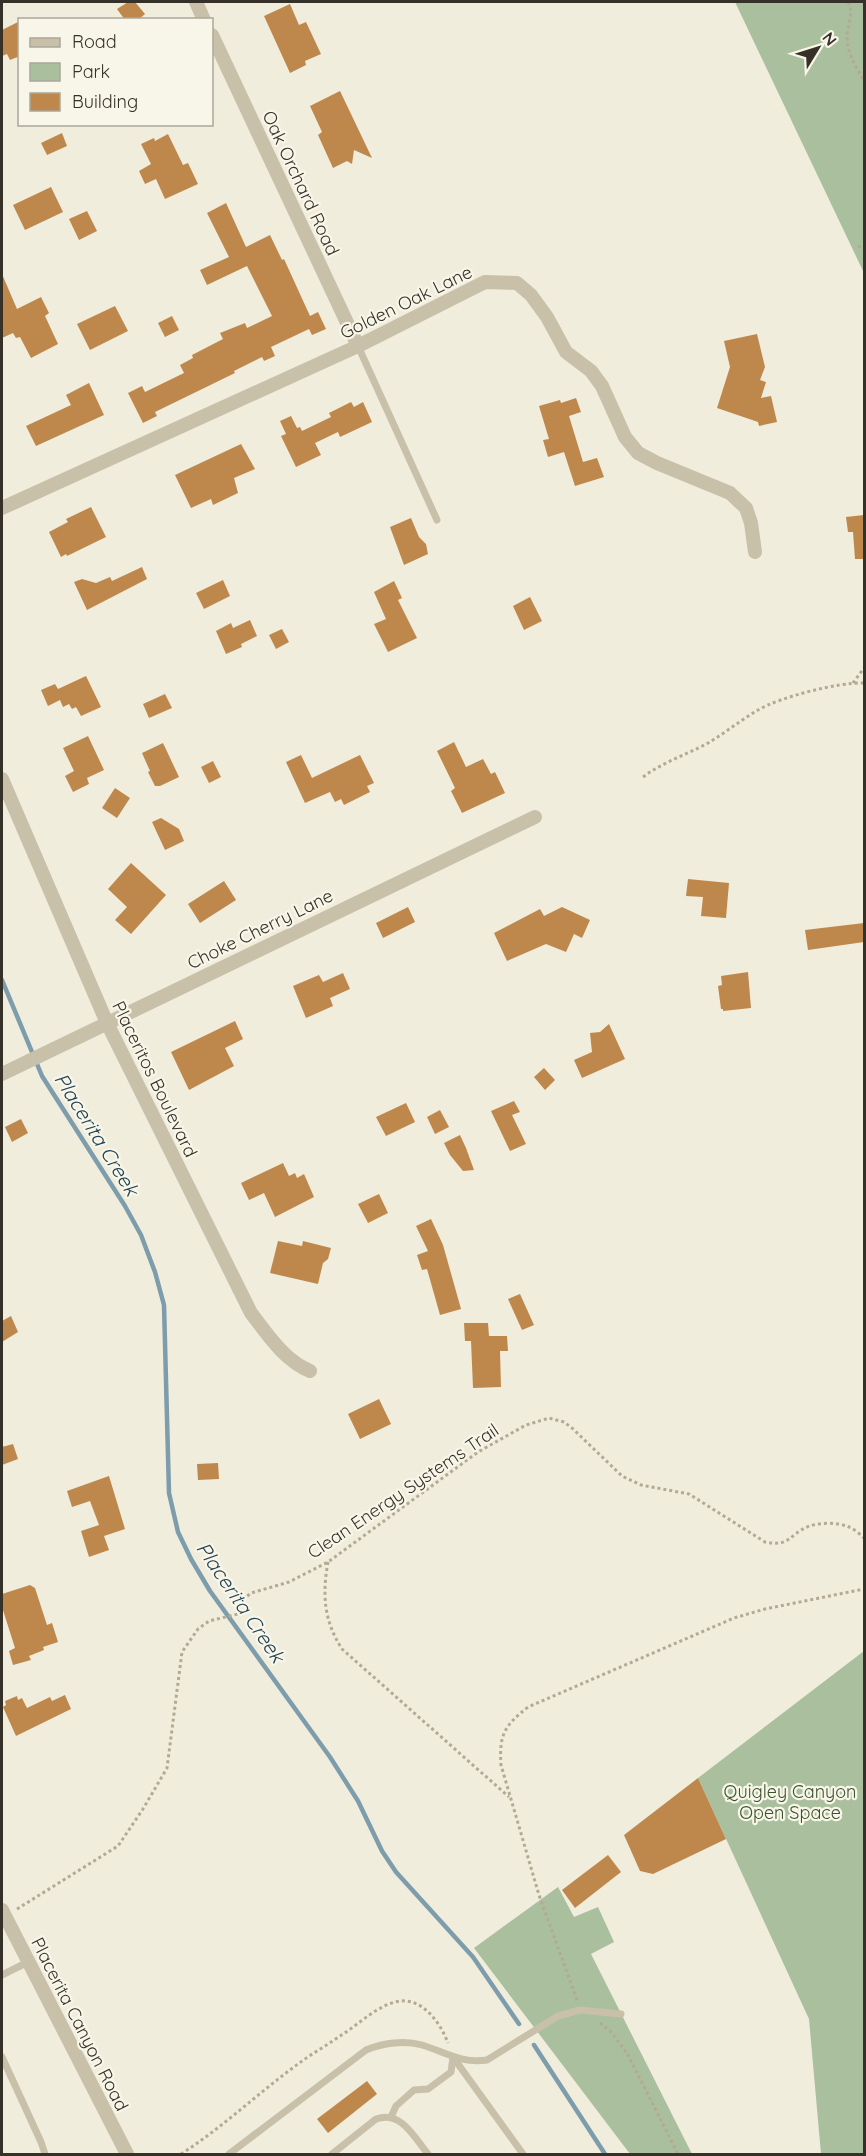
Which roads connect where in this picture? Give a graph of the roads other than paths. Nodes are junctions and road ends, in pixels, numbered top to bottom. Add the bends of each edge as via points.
1 (196, 2) edge
2 (203, 18) edge
3 (213, 37) edge
4 (358, 346) junction
5 (2, 508) edge
6 (437, 520) dead end
7 (755, 552) dead end
8 (2, 779) edge
9 (535, 817) dead end
10 (107, 1023) junction
11 (2, 1074) edge
12 (310, 1371) dead end
13 (3, 1913) edge
14 (28, 1962) junction
15 (2, 1975) edge
16 (621, 2014) dead end
17 (2, 2057) edge
18 (453, 2057) junction
19 (391, 2117) junction
20 (45, 2154) edge
21 (127, 2154) edge
22 (229, 2154) edge
23 (332, 2154) edge
24 (428, 2154) edge
25 (523, 2154) edge

1 - 2 street
3 - 4 street, Oak Orchard Road
4 - 5 street, Golden Oak Lane
4 - 6 lane
4 - 7 street, Golden Oak Lane via 484,282 518,283 536,302 566,352 591,371 602,386 625,437 638,453 730,493 746,508
8 - 10 street, Placeritos Boulevard
9 - 10 street, Choke Cherry Lane
10 - 11 street, Choke Cherry Lane
10 - 12 street, Placeritos Boulevard via 251,1313 277,1347
13 - 14 street, Placerita Canyon Road
14 - 15 lane
14 - 21 street, Placerita Canyon Road
16 - 18 lane via 580,2010 558,2016 487,2060 473,2062
17 - 20 lane
18 - 19 lane via 451,2072 428,2089 414,2090 396,2106
18 - 22 lane via 420,2044 384,2043 366,2050
18 - 25 lane
19 - 23 lane via 376,2118
19 - 24 lane via 406,2127

